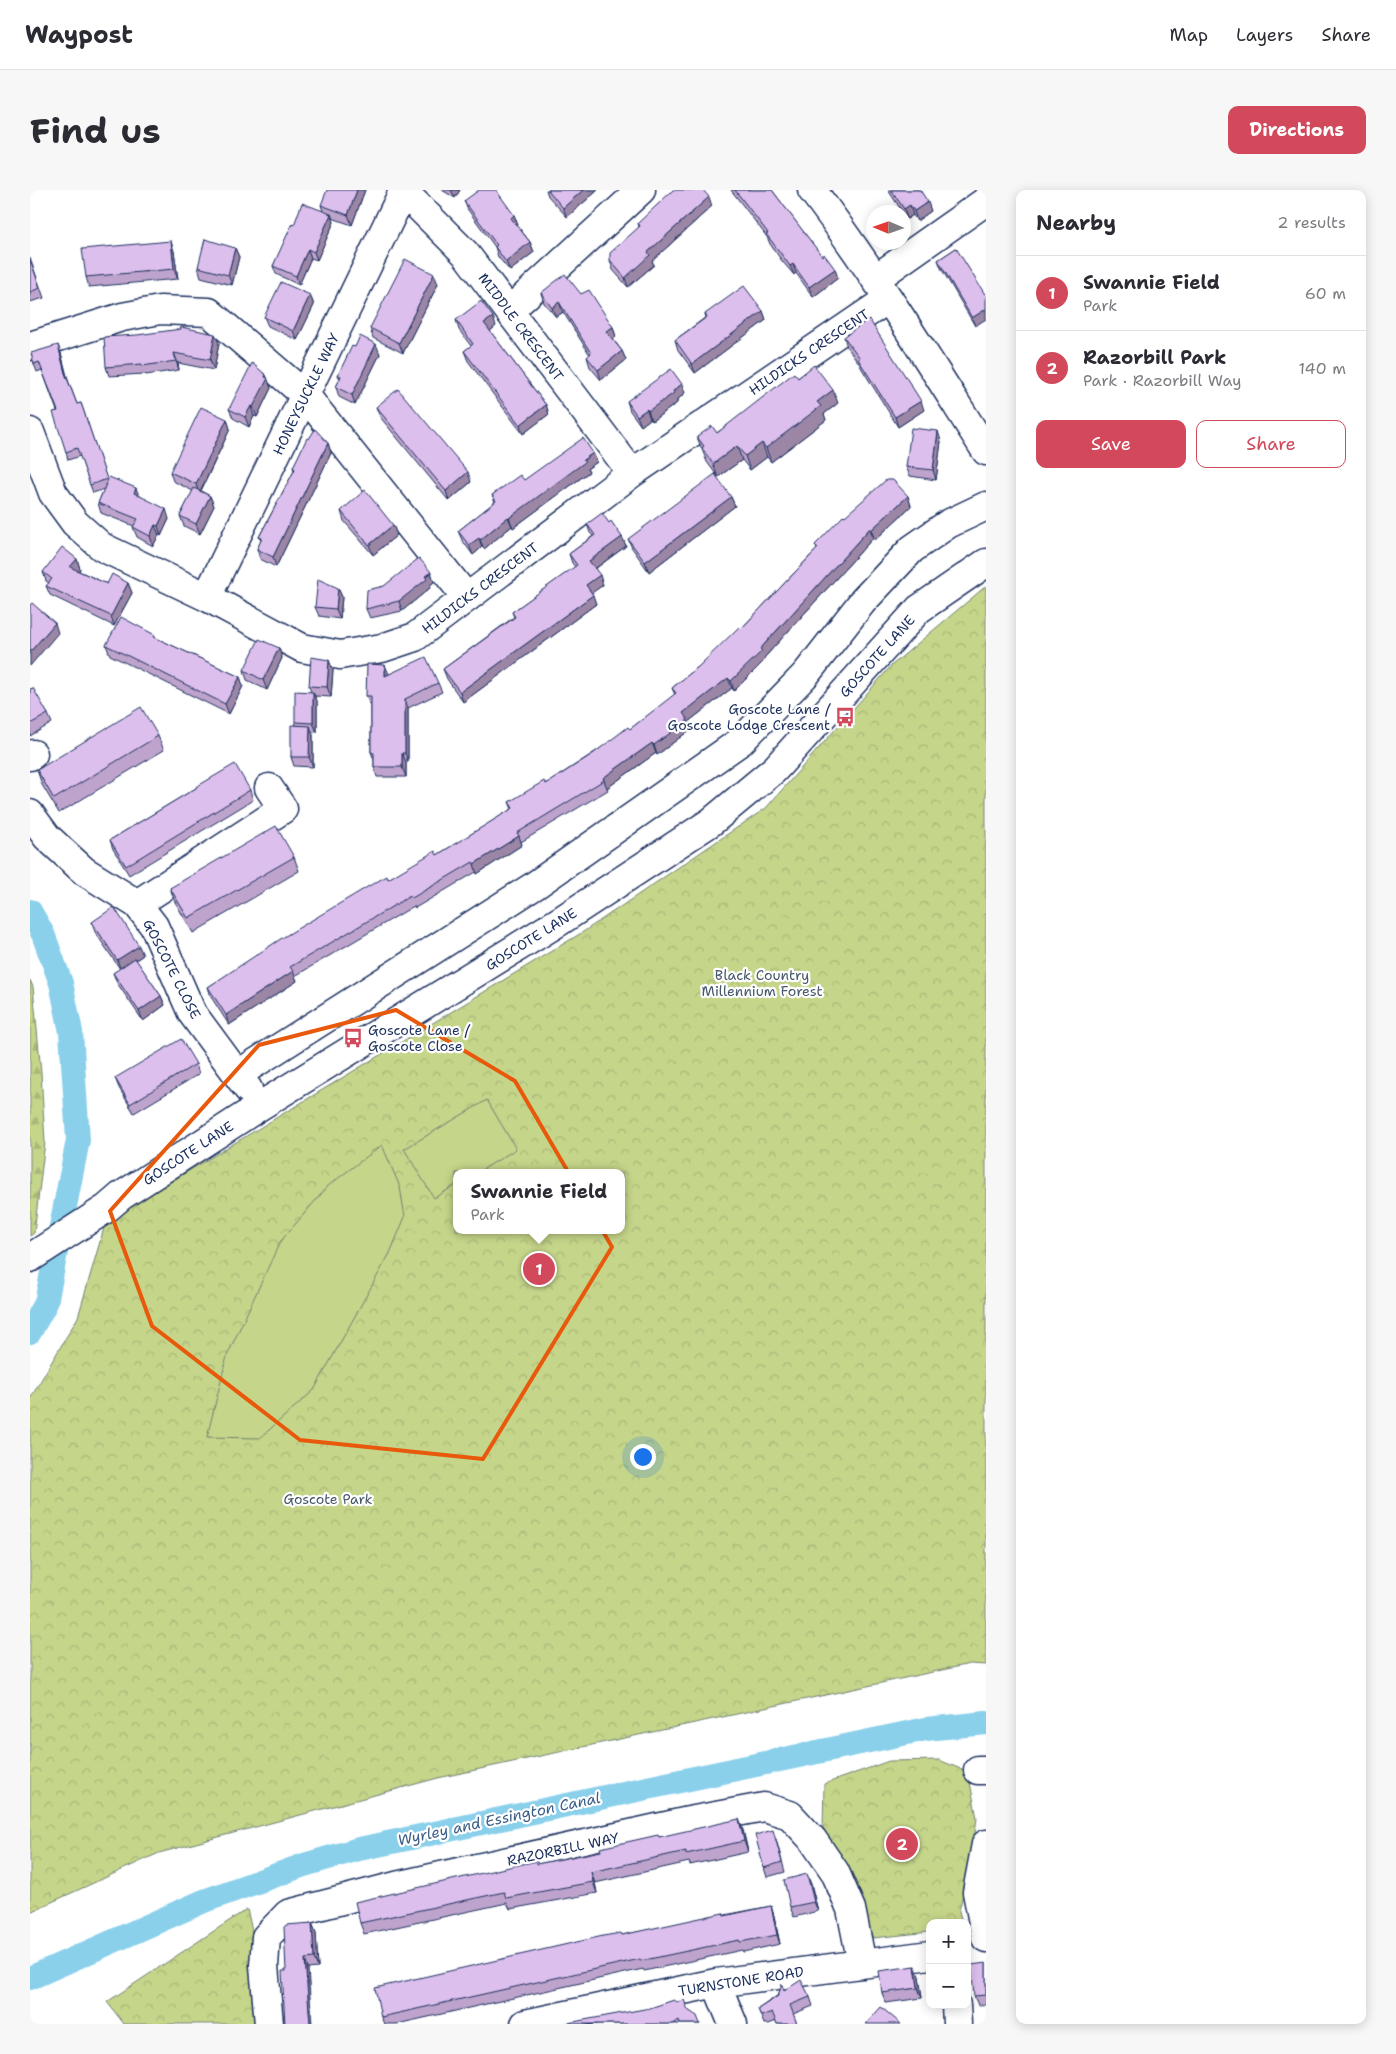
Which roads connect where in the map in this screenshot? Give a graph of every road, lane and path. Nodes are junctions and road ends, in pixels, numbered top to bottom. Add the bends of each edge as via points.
1 (403, 190) edge
2 (641, 190) edge
3 (812, 190) edge
4 (986, 201) edge
5 (881, 289) junction
6 (509, 311) junction
7 (30, 346) edge
8 (305, 395) junction
9 (30, 432) edge
10 (986, 451) edge
11 (632, 473) junction
12 (986, 506) edge
13 (986, 563) edge
14 (207, 597) junction
15 (467, 598) junction
16 (269, 788) dead end
17 (30, 814) edge
18 (534, 886) junction
19 (137, 904) junction
20 (560, 921) junction
21 (238, 1074) junction
22 (260, 1106) junction
23 (30, 1258) edge
24 (986, 1844) edge
25 (986, 1938) edge
26 (986, 1944) edge
27 (971, 1947) edge
28 (926, 1955) edge
29 (862, 1964) junction
30 (716, 1982) junction
31 (956, 2009) edge
32 (270, 2024) edge
33 (525, 2024) edge
34 (733, 2024) edge
35 (957, 2024) edge

1 - 6 street, MIDDLE CRESCENT via 465,253
1 - 8 street, HONEYSUCKLE WAY
2 - 6 street
3 - 5 street
4 - 5 street, HILDICKS CRESCENT
5 - 10 street
5 - 11 street, HILDICKS CRESCENT
6 - 11 street, MIDDLE CRESCENT
7 - 8 street via 122,317 160,310 209,312
8 - 14 street, HONEYSUCKLE WAY
8 - 15 street
9 - 14 street, HILDICKS CRESCENT via 53,492 75,523 102,547
11 - 15 street, HILDICKS CRESCENT
12 - 18 street via 948,524 912,549 863,602 806,674 741,741
13 - 20 street, GOSCOTE LANE via 919,609 775,769 754,787 711,822
14 - 15 street, HILDICKS CRESCENT via 302,648 340,655 382,648 415,637
16 - 19 street, GOSCOTE CLOSE via 283,809
17 - 19 street, GOSCOTE CLOSE via 47,837 84,871
18 - 20 street
18 - 21 street
19 - 21 street, GOSCOTE CLOSE via 154,926 192,1013
20 - 22 street, GOSCOTE LANE
21 - 22 street, GOSCOTE CLOSE
22 - 23 street, GOSCOTE LANE
24 - 25 street via 977,1892
26 - 27 street
28 - 29 street, TURNSTONE ROAD
29 - 30 street, TURNSTONE ROAD
29 - 32 street, RAZORBILL WAY via 851,1909 835,1872 813,1840 790,1815 764,1807 396,1886 288,1914 266,1937 264,1966
30 - 33 street, TURNSTONE ROAD
30 - 34 street
31 - 35 street

